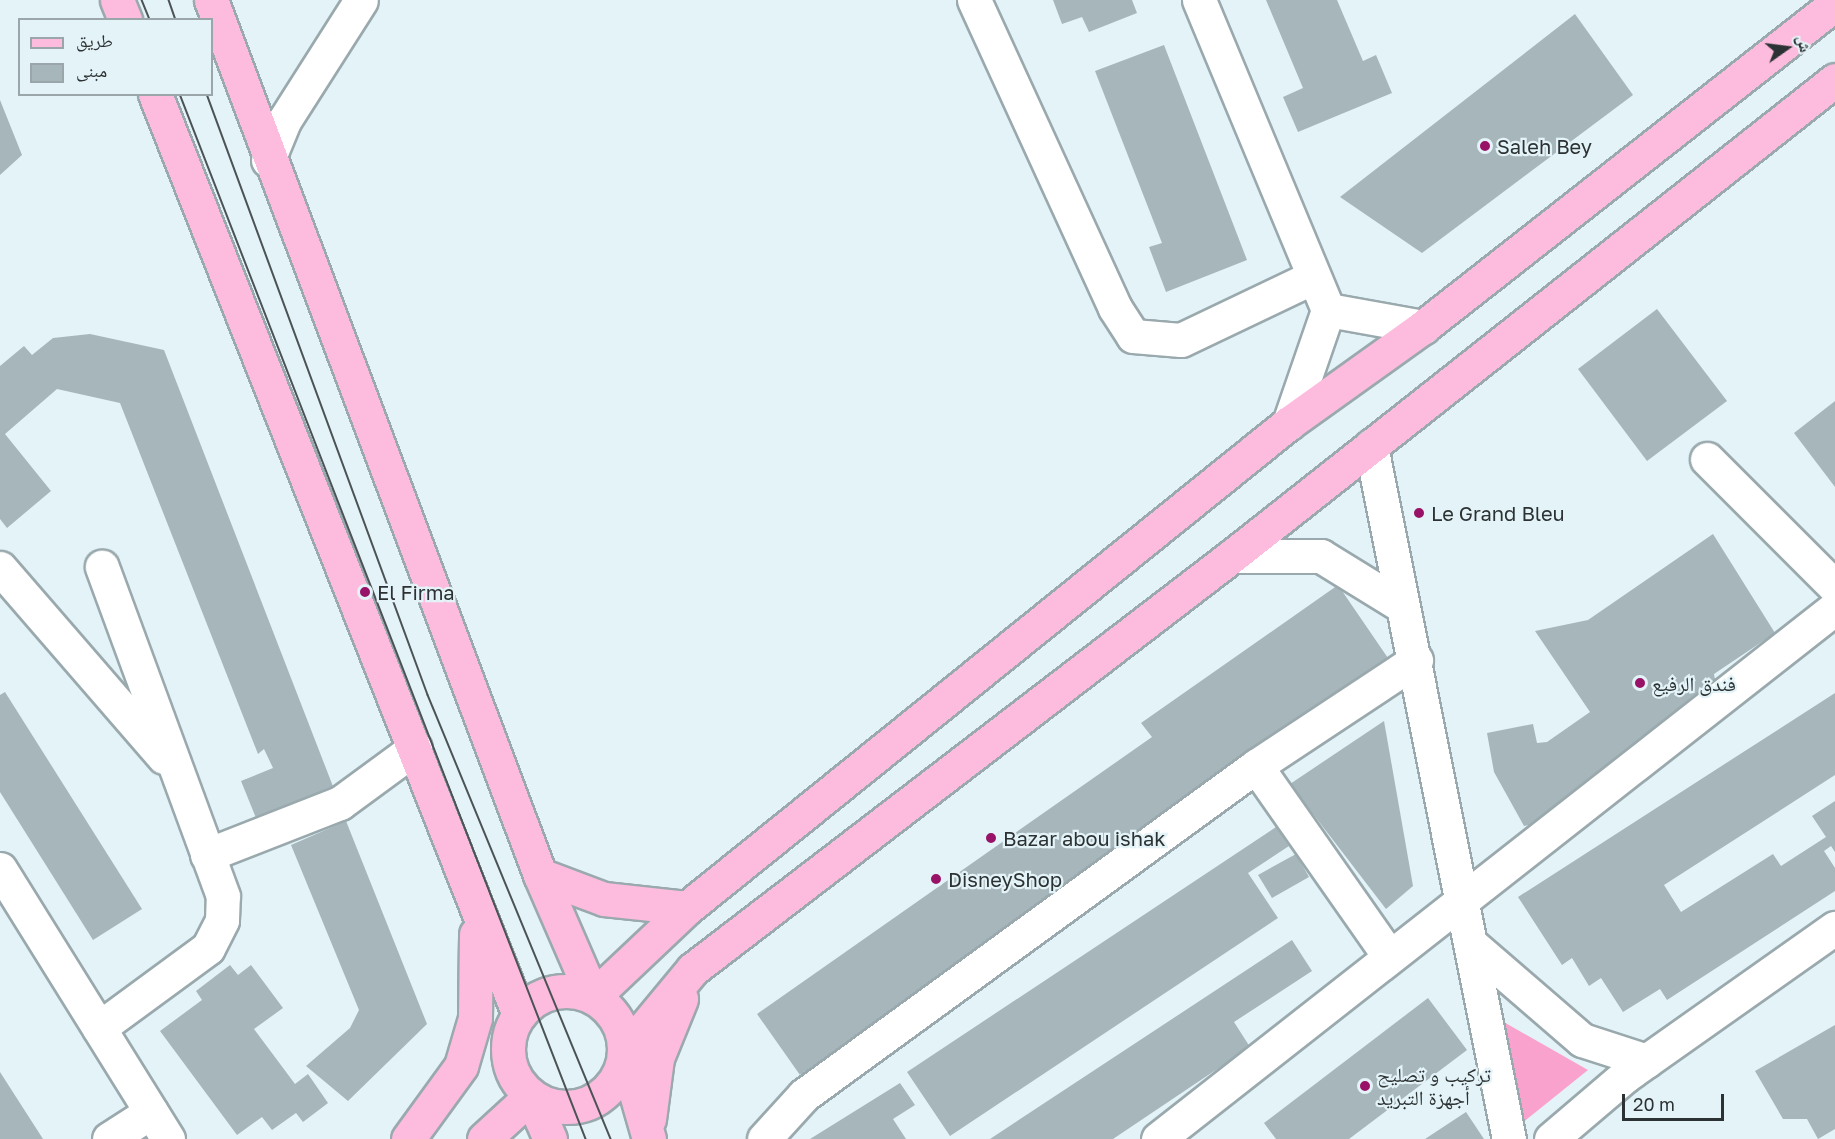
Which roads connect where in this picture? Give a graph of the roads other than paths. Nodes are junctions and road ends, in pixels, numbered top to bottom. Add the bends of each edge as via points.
1 (117, 0) edge
2 (211, 0) edge
3 (361, 0) edge
4 (974, 0) edge
5 (1199, 0) edge
6 (1835, 4) edge
7 (124, 18) edge
8 (1835, 80) edge
9 (156, 96) edge
10 (268, 160) junction
11 (1311, 278) junction
12 (1328, 310) junction
13 (1423, 327) junction
14 (1289, 423) junction
15 (1371, 446) junction
16 (1707, 459) dead end
17 (1232, 556) junction
18 (102, 567) dead end
19 (0, 568) edge
20 (1835, 587) edge
21 (1399, 604) junction
22 (1835, 608) edge
23 (1416, 660) junction
24 (415, 748) junction
25 (1256, 766) junction
26 (177, 772) junction
27 (207, 855) junction
28 (540, 875) junction
29 (5, 887) edge
30 (1465, 899) junction
31 (474, 908) junction
32 (687, 908) junction
33 (1835, 928) edge
34 (1472, 945) junction
35 (1389, 956) junction
36 (693, 969) junction
37 (593, 998) junction
38 (514, 1027) junction
39 (99, 1028) junction
40 (624, 1052) junction
41 (1647, 1061) junction
42 (531, 1096) junction
43 (165, 1133) edge
44 (109, 1139) edge
45 (410, 1139) edge
46 (483, 1139) edge
47 (550, 1139) edge
48 (650, 1139) edge
49 (764, 1139) edge
50 (1158, 1139) edge
51 (1509, 1139) edge
52 (1551, 1139) edge

1 - 7 main road
2 - 10 main road
3 - 10 street via 284,121
4 - 11 street via 1115,308 1133,336 1181,340
5 - 11 street
6 - 13 main road
8 - 15 main road
9 - 24 main road
10 - 28 main road
11 - 12 street
12 - 13 street
12 - 14 street
13 - 14 main road
14 - 32 main road
15 - 17 main road
15 - 21 street
16 - 20 street
17 - 21 street via 1321,556
17 - 36 main road
18 - 26 street
19 - 26 street
21 - 23 street
22 - 30 street
23 - 25 street
23 - 30 street
24 - 27 street via 340,803
24 - 31 main road
25 - 35 street
25 - 49 street via 804,1095
26 - 27 street
27 - 39 street via 223,896 222,920 208,948
28 - 32 main road via 604,899
28 - 37 main road
29 - 39 street
30 - 34 street
30 - 35 street
31 - 38 main road
31 - 45 main road via 475,1018 461,1066
32 - 37 main road
33 - 41 street
34 - 41 street via 1582,1040
34 - 51 street
35 - 50 street
36 - 40 main road
36 - 48 main road via 657,1058 649,1105
37 - 38 main road via 561,991 532,1002
37 - 40 main road via 616,1020
38 - 42 main road via 512,1071
38 - 45 main road via 455,1107
39 - 43 street
40 - 42 main road via 612,1085 595,1100 565,1108
40 - 48 main road
41 - 52 street
42 - 46 main road
42 - 47 main road
43 - 44 street

